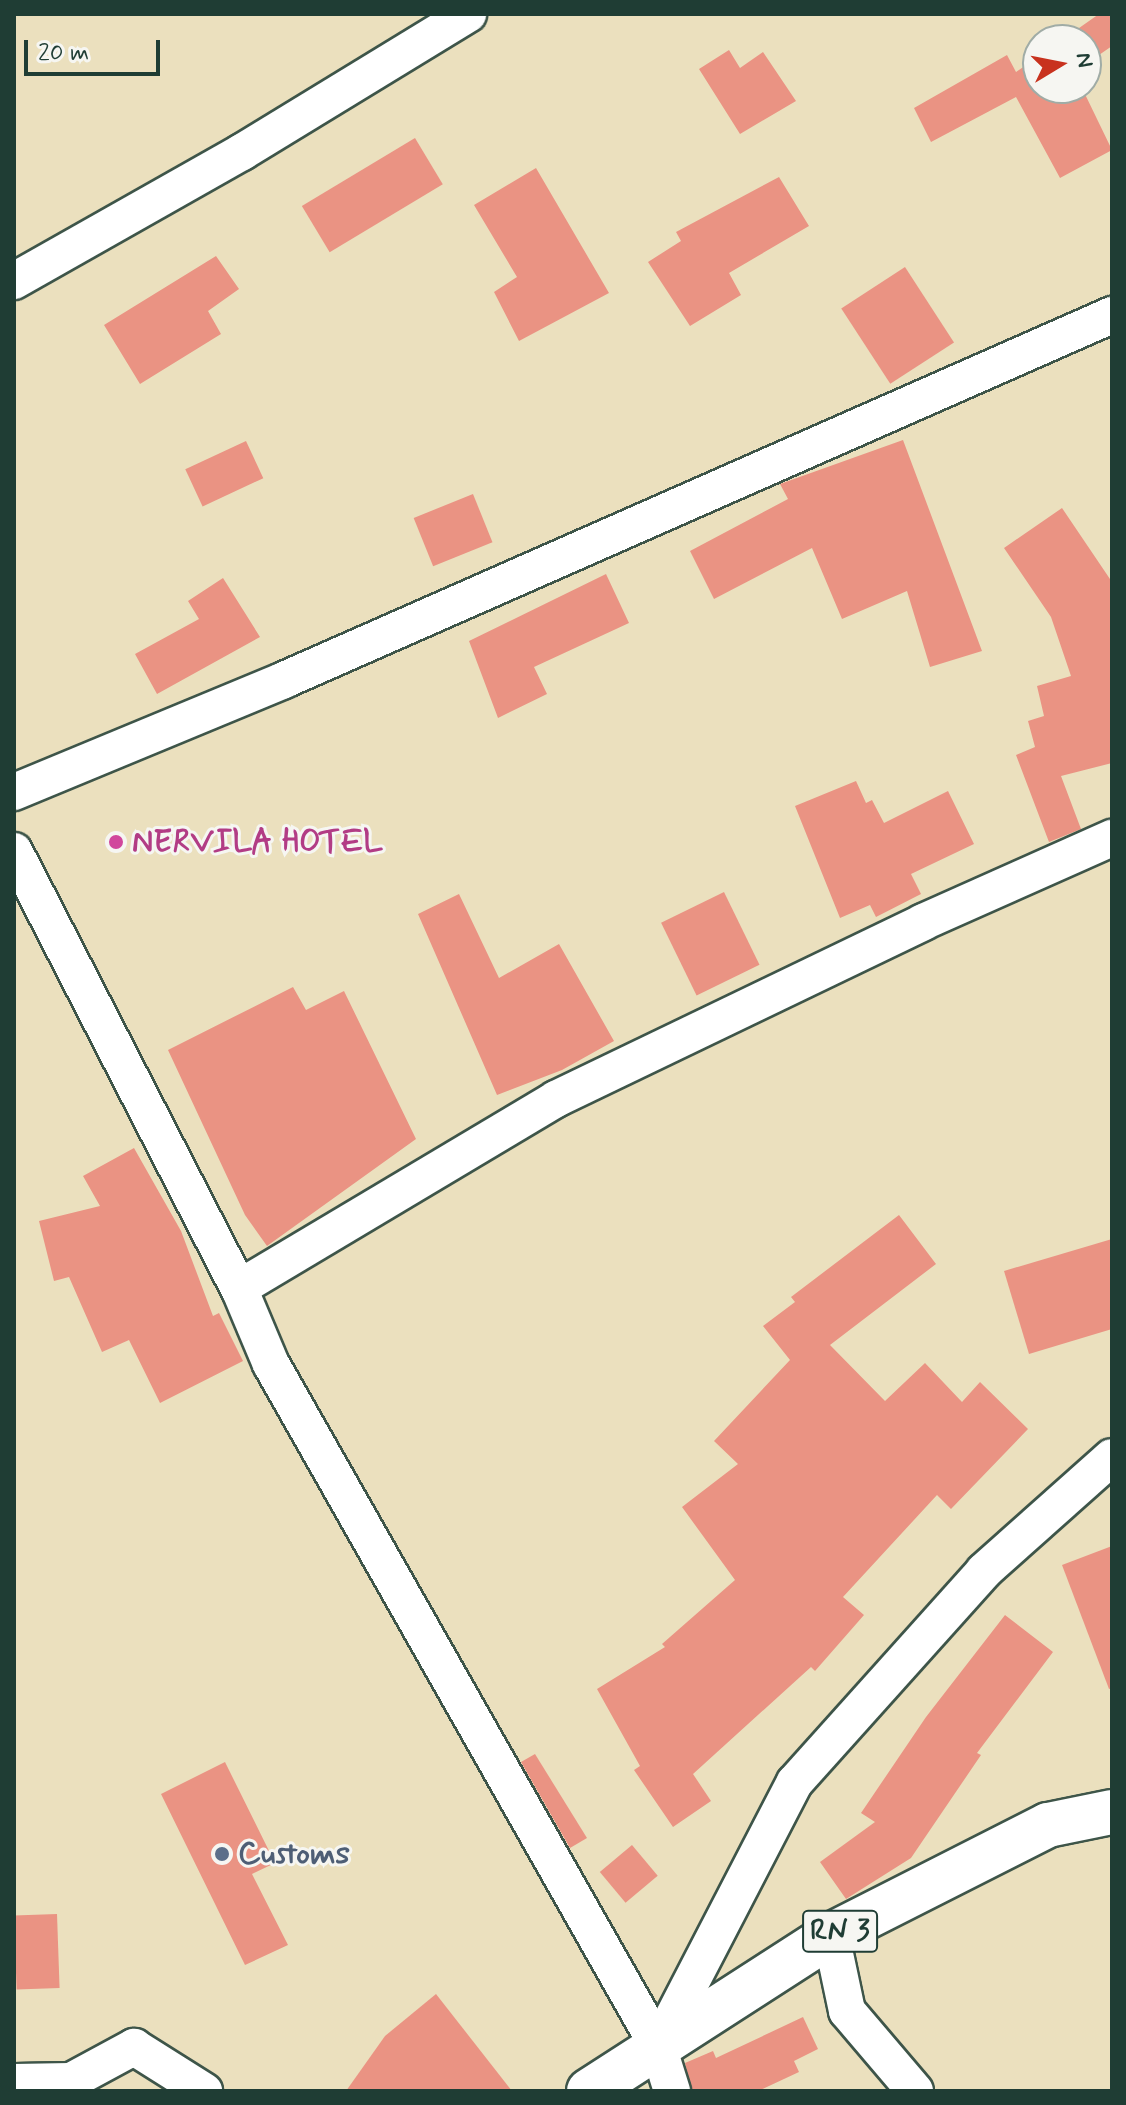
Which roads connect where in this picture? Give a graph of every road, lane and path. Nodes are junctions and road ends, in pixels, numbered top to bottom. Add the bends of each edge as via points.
1 (468, 14) edge
2 (14, 281) edge
3 (1112, 315) edge
4 (14, 792) edge
5 (1112, 838) edge
6 (14, 851) edge
7 (239, 1288) junction
8 (1112, 1457) edge
9 (1112, 1812) edge
10 (831, 1935) junction
11 (658, 2046) junction
12 (14, 2082) edge
13 (204, 2091) edge
14 (589, 2091) edge
15 (672, 2091) edge
16 (915, 2091) edge

1 - 2 street via 242,152
3 - 4 street via 284,680
5 - 7 street via 923,922 556,1099
6 - 7 street
7 - 11 street via 271,1364
8 - 11 street via 984,1571 795,1782
9 - 10 highway, RN 3 via 1048,1825
10 - 11 highway, RN 3
10 - 16 street via 847,2011
11 - 14 highway, RN 3
11 - 15 street
12 - 13 street via 71,2081 134,2047

